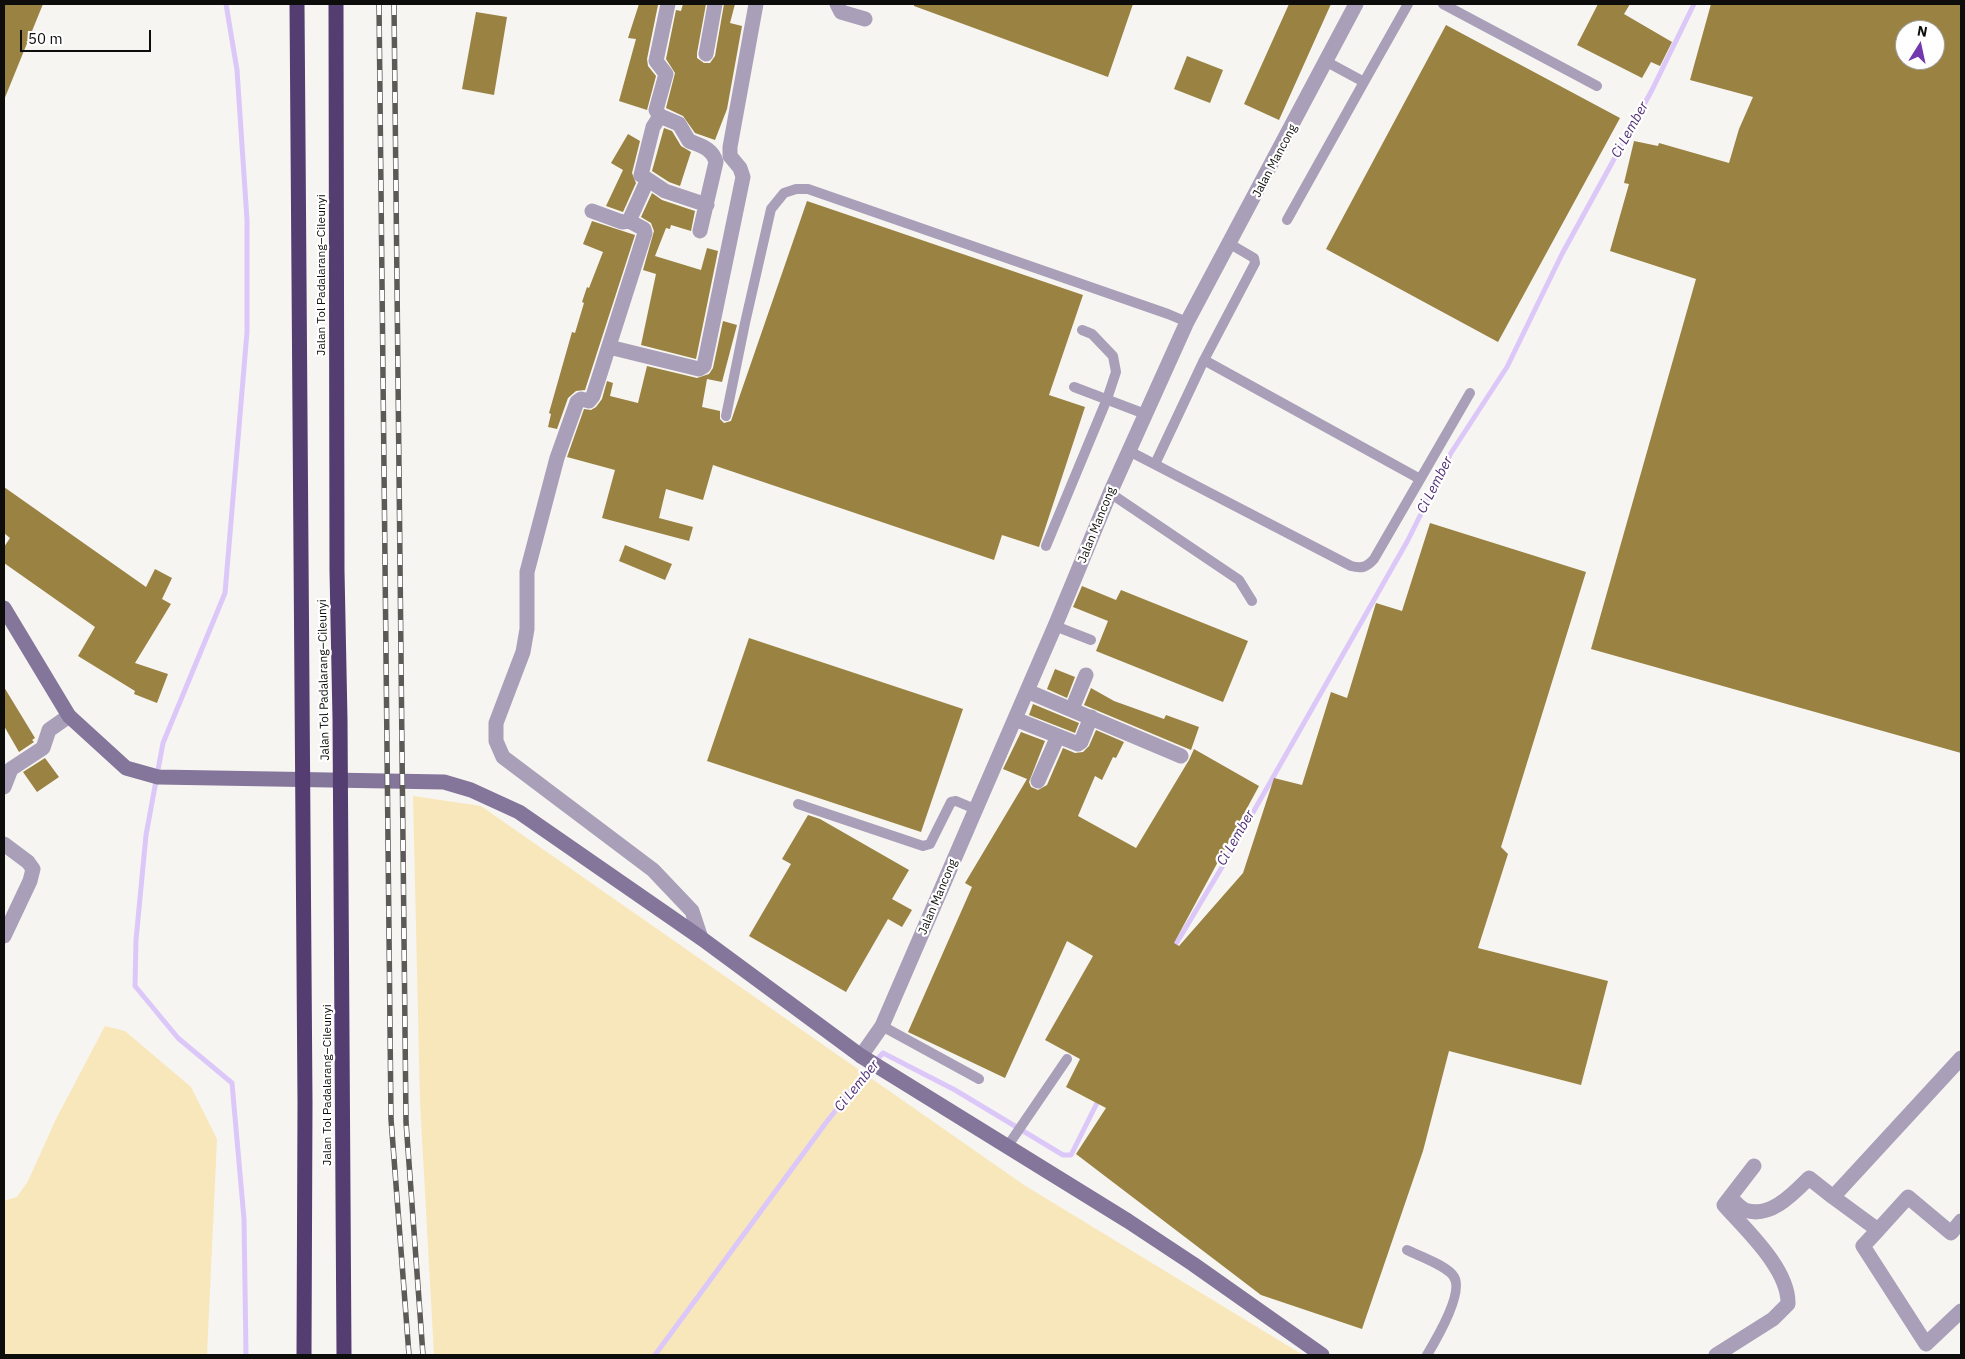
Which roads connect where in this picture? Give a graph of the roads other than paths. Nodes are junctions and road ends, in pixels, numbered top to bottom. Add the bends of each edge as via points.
1 (297, 4) edge
2 (336, 4) edge
3 (668, 4) edge
4 (715, 4) edge
5 (756, 4) edge
6 (836, 4) edge
7 (1356, 4) edge
8 (1408, 4) edge
9 (1443, 4) edge
10 (865, 19) dead end
11 (706, 54) dead end
12 (1327, 62) junction
13 (1364, 82) junction
14 (1597, 86) dead end
15 (660, 116) junction
16 (647, 181) junction
17 (707, 205) junction
18 (592, 211) dead end
19 (1287, 220) dead end
20 (629, 221) junction
21 (700, 231) dead end
22 (1230, 244) junction
23 (1188, 322) junction
24 (1082, 330) dead end
25 (609, 347) junction
26 (1204, 360) junction
27 (1074, 387) dead end
28 (1470, 393) dead end
29 (1107, 399) junction
30 (1145, 414) junction
31 (726, 416) dead end
32 (1129, 451) junction
33 (1155, 464) junction
34 (1420, 479) junction
35 (1110, 493) junction
36 (1046, 546) dead end
37 (1252, 601) dead end
38 (4, 608) edge
39 (1055, 626) junction
40 (1091, 640) dead end
41 (1086, 675) dead end
42 (1027, 691) junction
43 (1072, 710) junction
44 (69, 716) junction
45 (1091, 717) junction
46 (1015, 719) junction
47 (1058, 736) junction
48 (1181, 756) dead end
49 (1038, 780) dead end
50 (4, 787) edge
51 (798, 804) dead end
52 (975, 809) junction
53 (4, 844) edge
54 (4, 936) edge
55 (701, 938) junction
56 (880, 1029) junction
57 (866, 1054) junction
58 (1961, 1058) edge
59 (1067, 1059) dead end
60 (979, 1079) dead end
61 (1010, 1142) junction
62 (1754, 1166) dead end
63 (1730, 1197) junction
64 (1833, 1198) junction
65 (1961, 1221) edge
66 (1878, 1230) junction
67 (1407, 1250) dead end
68 (1961, 1311) edge
69 (304, 1355) edge
70 (344, 1355) edge
71 (1322, 1355) edge
72 (1427, 1355) edge
73 (1716, 1355) edge

1 - 69 highway, Jalan Tol Padalarang–Cileunyi
2 - 70 highway, Jalan Tol Padalarang–Cileunyi via 336,571
3 - 15 street via 657,56 657,64 666,72 656,110
4 - 11 street
5 - 25 street via 730,147 730,156 743,177 704,366 699,369
6 - 10 street via 841,12
7 - 12 street, Jalan Mancong
8 - 13 lane
9 - 14 lane
12 - 13 lane
12 - 22 street, Jalan Mancong
13 - 19 lane
15 - 16 street via 642,167 641,175
15 - 17 street via 679,124 689,141 714,154 716,162
16 - 17 street via 665,191
16 - 20 street
17 - 21 street
18 - 20 street via 622,222
20 - 25 street via 644,229 645,233
22 - 23 street, Jalan Mancong
22 - 26 lane via 1254,258 1255,263
23 - 30 street, Jalan Mancong
23 - 31 lane via 808,189 796,189 784,193 771,209
24 - 29 lane via 1092,334 1113,356 1116,372
25 - 55 street via 593,396 577,402 557,458 527,572 527,629 523,652 496,724 496,741 503,757 653,870 692,911
26 - 33 lane
26 - 34 lane
27 - 29 lane
28 - 34 lane
29 - 30 lane
29 - 36 lane
30 - 32 street, Jalan Mancong
32 - 33 lane
32 - 35 street, Jalan Mancong
33 - 34 lane via 1360,569 1374,559
35 - 37 lane via 1239,580
35 - 39 street, Jalan Mancong
38 - 44 street
39 - 40 lane
39 - 42 street, Jalan Mancong
41 - 43 street
42 - 43 street
42 - 46 street, Jalan Mancong
43 - 45 street
44 - 50 street via 49,730 43,748 11,769
44 - 55 street via 126,768 158,777 405,780 458,785 519,812
45 - 47 street via 1080,743
45 - 48 street
46 - 47 street
46 - 52 street, Jalan Mancong
47 - 49 street
51 - 52 lane via 923,846 930,844 951,802
52 - 56 street, Jalan Mancong
53 - 54 street via 33,868
55 - 57 street
56 - 57 street, Jalan Mancong
56 - 60 lane
57 - 61 street via 881,1068
58 - 64 street
59 - 61 lane
61 - 71 street via 1185,1258
62 - 63 street
63 - 64 street via 1744,1210 1763,1211 1779,1205 1808,1178
63 - 73 street via 1724,1204 1771,1260 1788,1291 1788,1304 1773,1319
64 - 66 street
65 - 66 street via 1951,1233 1908,1197
66 - 68 street via 1863,1246 1926,1344
67 - 72 lane via 1448,1271 1457,1283 1446,1322

